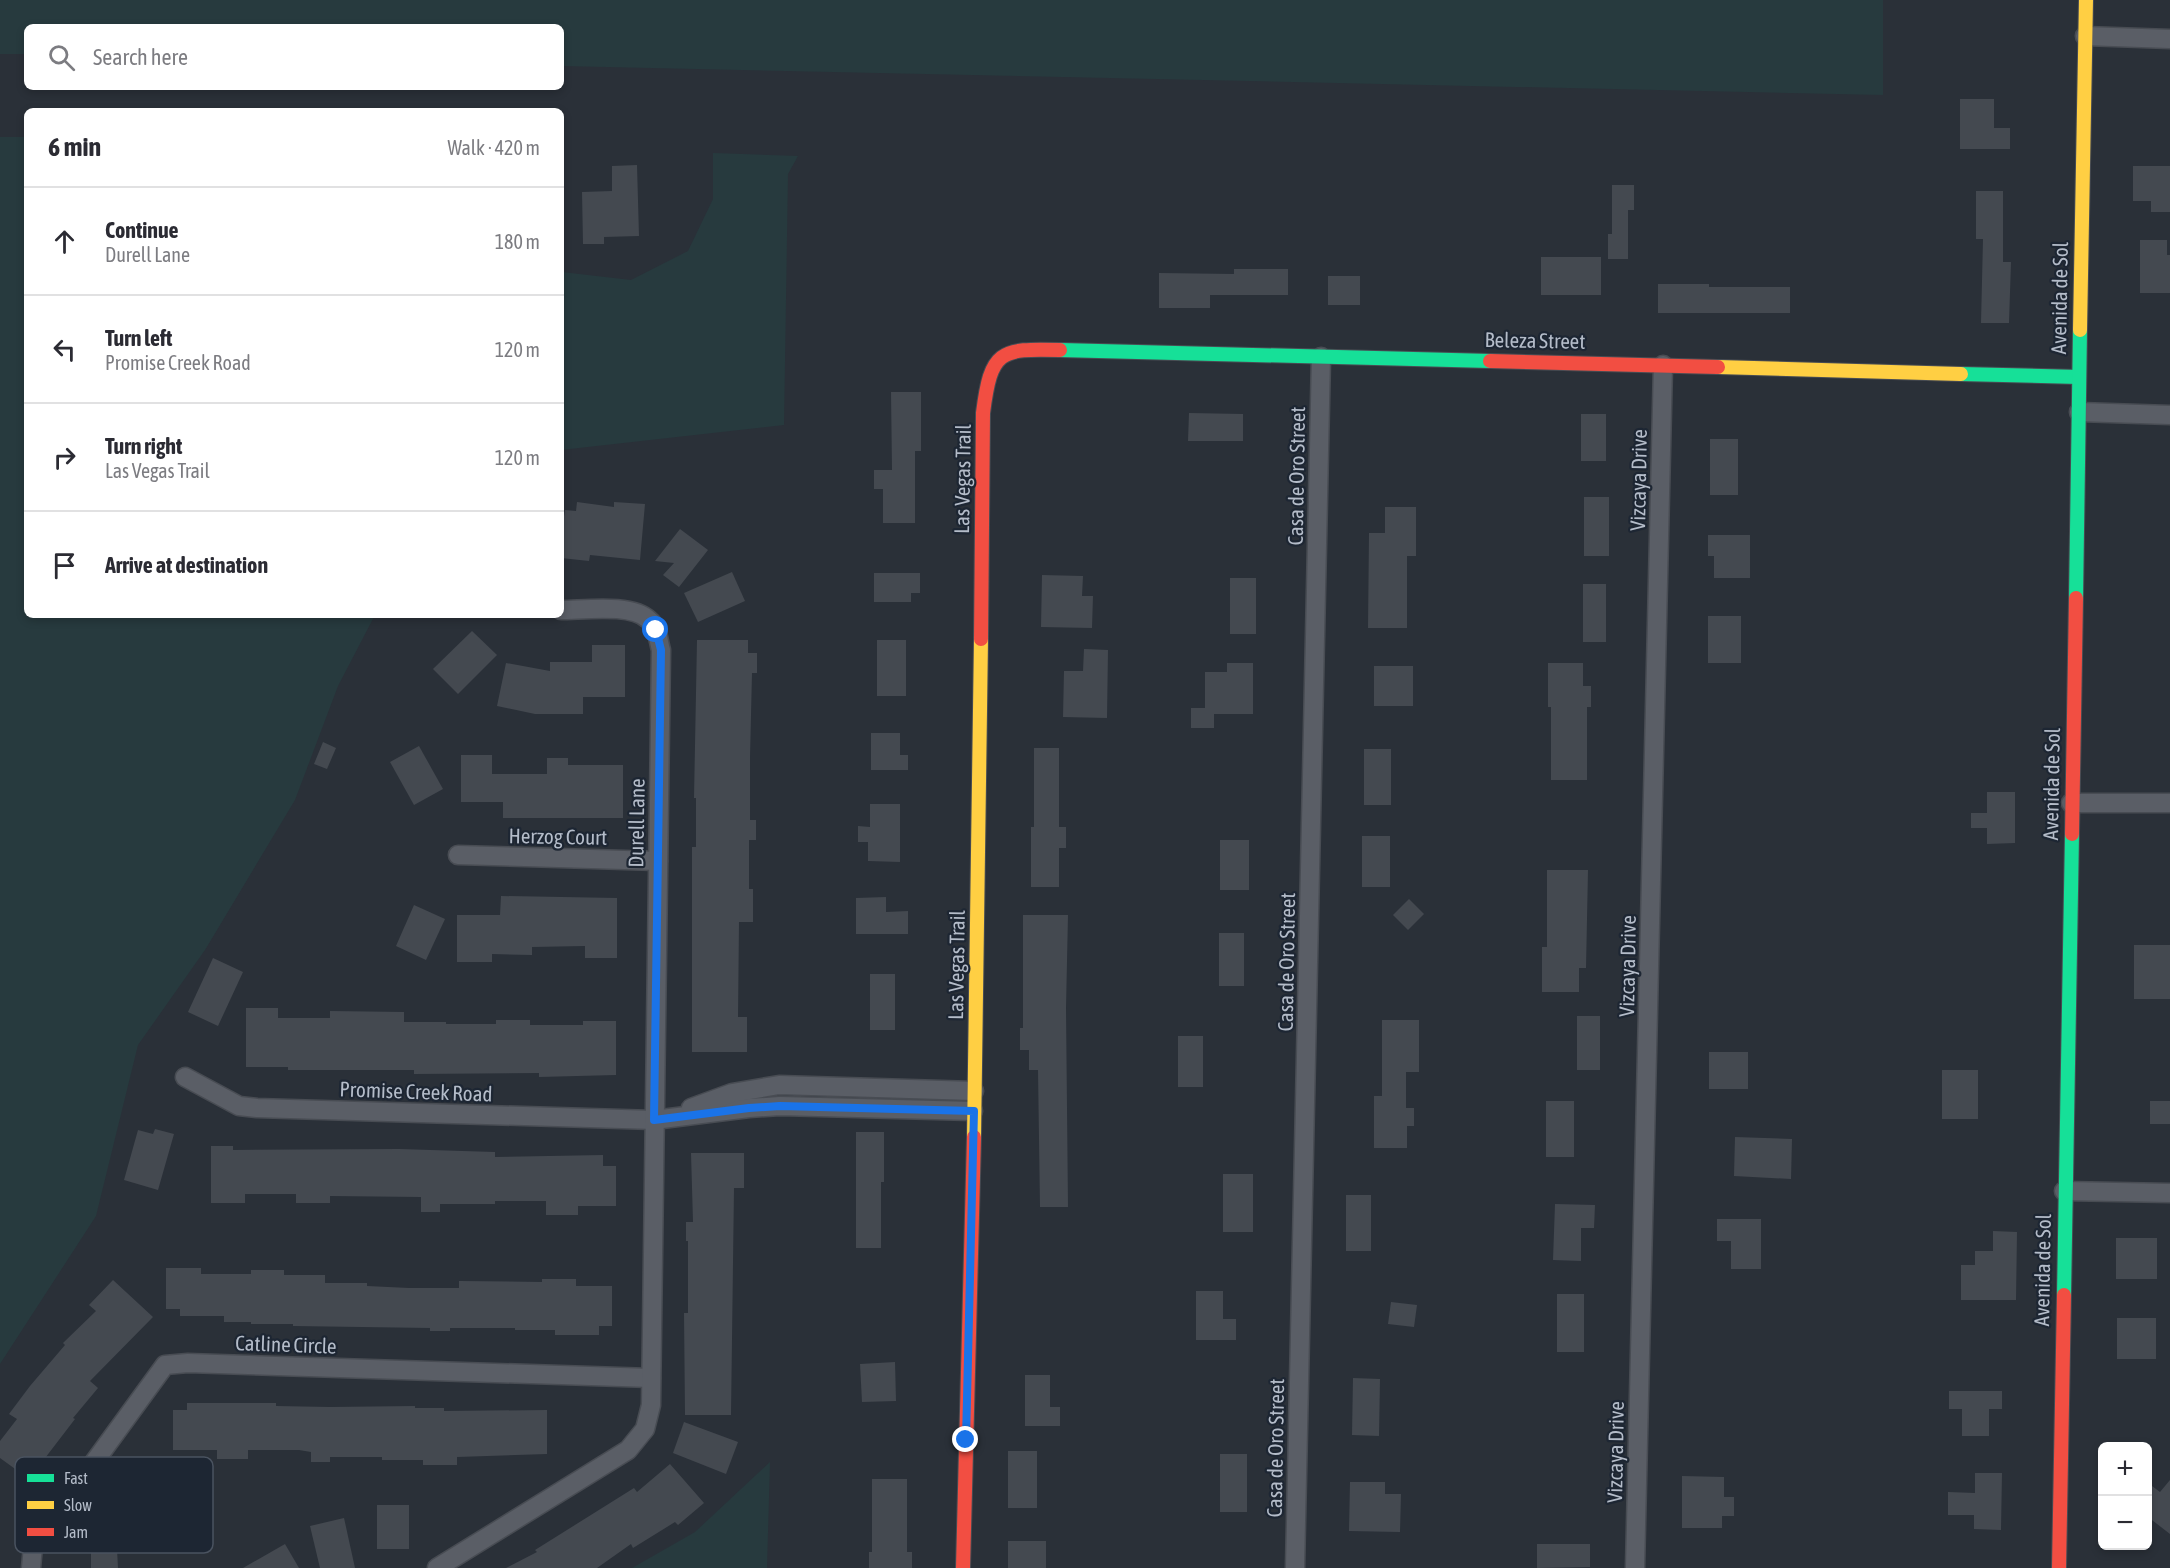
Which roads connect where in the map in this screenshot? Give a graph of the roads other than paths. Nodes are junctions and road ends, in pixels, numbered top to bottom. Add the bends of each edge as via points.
1 (2086, 0) edge
2 (2085, 36) junction
3 (2170, 39) edge
4 (1321, 357) junction
5 (994, 363) joint
6 (1663, 365) junction
7 (2079, 377) junction
8 (2079, 412) junction
9 (2170, 415) edge
10 (564, 609) edge
11 (2170, 802) edge
12 (2071, 803) junction
13 (458, 855) dead end
14 (658, 861) junction
15 (185, 1077) dead end
16 (974, 1091) junction
17 (974, 1111) junction
18 (654, 1120) junction
19 (2064, 1191) junction
20 (2170, 1193) edge
21 (651, 1378) junction
22 (98, 1457) edge
23 (32, 1553) edge
24 (31, 1568) edge
25 (437, 1568) edge
26 (963, 1568) edge
27 (1295, 1568) edge
28 (1635, 1568) edge
29 (2059, 1568) edge

1 - 2 street, Avenida de Sol
2 - 3 street
2 - 7 street, Avenida de Sol
4 - 5 street, Beleza Street via 1029,349 1008,352
4 - 6 street, Beleza Street
4 - 27 street, Casa de Oro Street
5 - 16 street, Las Vegas Trail via 983,413
6 - 7 street, Beleza Street
6 - 28 street, Vizcaya Drive
7 - 8 street, Avenida de Sol
8 - 9 street
8 - 12 street, Avenida de Sol
10 - 14 street, Durell Lane via 624,609 650,620 656,630 661,650
11 - 12 street
12 - 19 street, Avenida de Sol
13 - 14 street, Herzog Court
14 - 18 street, Durell Lane
15 - 18 street, Promise Creek Road via 239,1106 257,1108
16 - 17 street, Las Vegas Trail
16 - 18 street, Promise Creek Road via 779,1085 732,1093
17 - 18 street, Promise Creek Road via 780,1106
17 - 26 street, Las Vegas Trail
18 - 21 street
19 - 20 street
19 - 29 street, Avenida de Sol
21 - 22 street, Catline Circle via 165,1365
21 - 25 street via 651,1405 645,1429 627,1450
23 - 24 street, Catline Circle

